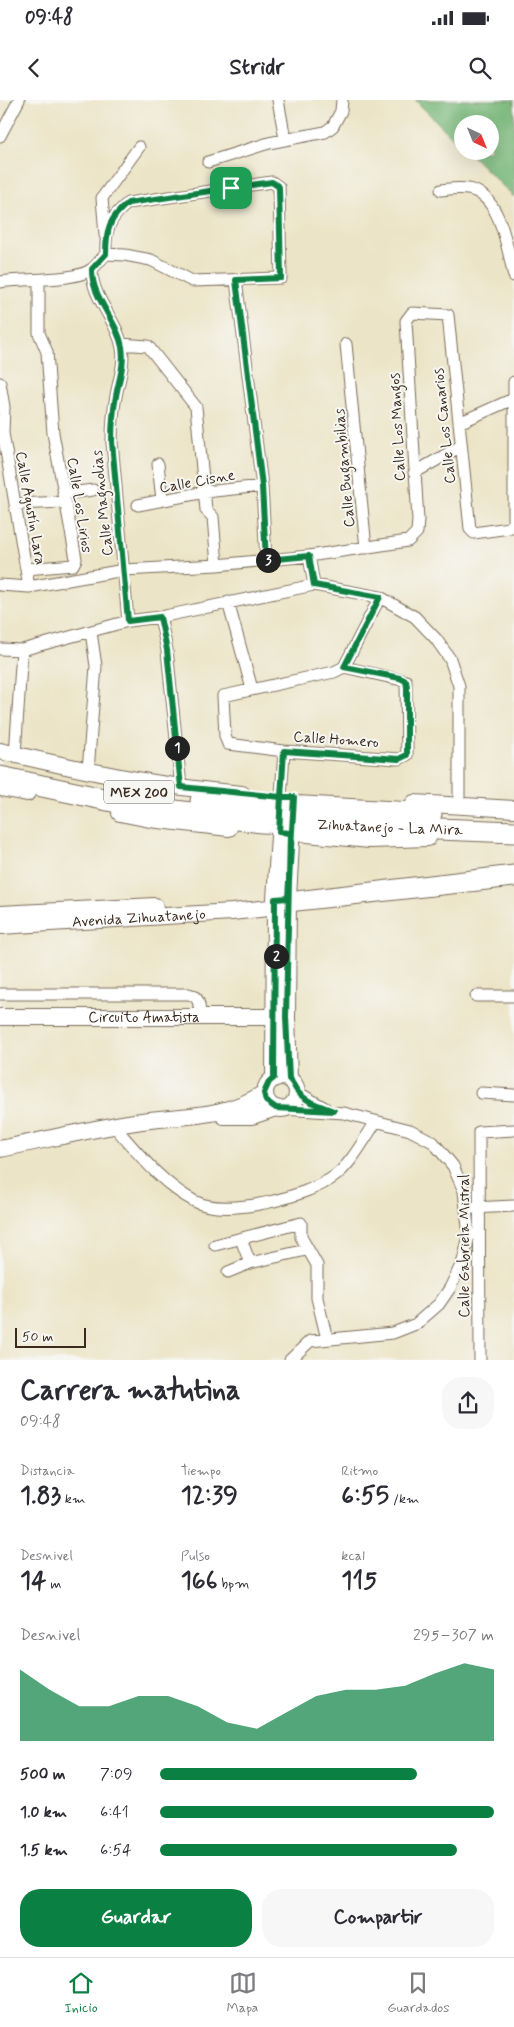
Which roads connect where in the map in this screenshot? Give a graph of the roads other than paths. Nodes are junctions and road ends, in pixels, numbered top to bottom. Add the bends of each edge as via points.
1 (19, 100) edge
2 (278, 100) edge
3 (342, 100) edge
4 (0, 136) edge
5 (285, 139) junction
6 (139, 147) dead end
7 (208, 162) dead end
8 (440, 190) dead end
9 (106, 235) junction
10 (106, 254) junction
11 (92, 269) junction
12 (514, 276) edge
13 (38, 280) junction
14 (236, 280) junction
15 (0, 282) edge
16 (406, 321) joint
17 (122, 344) junction
18 (346, 344) dead end
19 (514, 382) edge
20 (0, 383) edge
21 (513, 399) edge
22 (459, 422) junction
23 (2, 433) edge
24 (461, 446) junction
25 (158, 464) dead end
26 (414, 473) junction
27 (262, 486) junction
28 (93, 490) dead end
29 (205, 492) junction
30 (64, 498) junction
31 (162, 500) junction
32 (16, 504) junction
33 (138, 505) dead end
34 (366, 548) junction
35 (309, 556) junction
36 (266, 560) junction
37 (217, 565) junction
38 (26, 569) junction
39 (124, 570) junction
40 (0, 585) edge
41 (314, 585) junction
42 (29, 587) junction
43 (380, 597) junction
44 (228, 602) junction
45 (160, 617) junction
46 (128, 621) junction
47 (91, 632) junction
48 (0, 648) edge
49 (22, 650) junction
50 (344, 667) junction
51 (252, 689) junction
52 (284, 751) junction
53 (5, 756) edge
54 (88, 771) junction
55 (0, 777) edge
56 (181, 787) junction
57 (0, 788) edge
58 (459, 805) junction
59 (514, 809) edge
60 (286, 815) junction
61 (514, 818) edge
62 (514, 832) edge
63 (514, 840) edge
64 (514, 871) edge
65 (514, 881) edge
66 (282, 902) junction
67 (179, 910) junction
68 (0, 914) edge
69 (0, 926) edge
70 (0, 994) edge
71 (476, 996) dead end
72 (514, 996) edge
73 (0, 1017) edge
74 (200, 1018) junction
75 (281, 1018) junction
76 (287, 1083) junction
77 (264, 1093) junction
78 (481, 1093) dead end
79 (514, 1095) edge
80 (279, 1109) junction
81 (334, 1111) junction
82 (197, 1115) junction
83 (376, 1122) junction
84 (114, 1126) junction
85 (514, 1130) edge
86 (0, 1150) edge
87 (514, 1206) edge
88 (474, 1208) junction
89 (241, 1239) junction
90 (215, 1245) dead end
91 (306, 1250) junction
92 (250, 1263) junction
93 (228, 1272) dead end
94 (327, 1339) junction
95 (290, 1360) edge
96 (480, 1360) edge

1 - 4 street
2 - 5 street
3 - 5 street via 334,126 325,132
5 - 7 street
6 - 9 street via 102,198
8 - 12 street via 469,189 484,196 495,208
9 - 10 street
9 - 14 street via 116,213 128,203 272,182 279,187 281,278
10 - 11 street
10 - 14 street via 151,260 192,281
11 - 13 street
11 - 17 street, Calle Magnolias via 95,290
13 - 15 street
13 - 30 street, Calle Los Lirios via 39,333 47,352 53,433
14 - 27 street
16 - 22 street, Calle Los Canarios via 412,313 448,315
16 - 26 street, Calle Los Mangos
17 - 29 street via 148,346 196,407
17 - 39 street, Calle Magnolias via 124,361 112,418 112,442
18 - 34 street, Calle Bugambilias
19 - 21 street
20 - 23 street, Calle Agustín Lara via 4,407
21 - 22 street
21 - 24 street, Calle Los Canarios via 514,523 509,528 474,533 470,529
22 - 24 street, Calle Los Canarios
23 - 32 street, Calle Agustín Lara
24 - 26 street
25 - 31 street
26 - 34 street, Calle Los Mangos via 417,532 408,541
27 - 29 street, Calle Cisne
27 - 36 street
28 - 30 street
29 - 31 street, Calle Cisne
29 - 37 street via 206,510 213,517
30 - 32 street
30 - 38 street, Calle Los Lirios via 76,559 73,565
31 - 33 street, Calle Cisne
32 - 38 street, Calle Agustín Lara
34 - 35 street
35 - 36 street
35 - 41 street
36 - 37 street
37 - 39 street
38 - 42 street, Calle Agustín Lara
39 - 42 street
39 - 46 street, Calle Magnolias
40 - 42 street
41 - 43 street
41 - 44 street
43 - 50 street
43 - 58 street via 415,618 450,659 459,686
44 - 45 street
44 - 51 street
45 - 46 street
45 - 56 street via 167,650
46 - 47 street
47 - 49 street
47 - 54 street via 96,666
48 - 49 street
49 - 53 street
50 - 51 street, Calle Homero via 334,672
50 - 52 street, Calle Homero via 406,681 407,755 399,759
51 - 52 street, Calle Homero via 223,696 228,744
52 - 60 street
53 - 54 street
53 - 60 highway, Zihuatanejo - La Mira / MEX 200 via 84,782
54 - 56 street
55 - 60 highway, Zihuatanejo - La Mira / MEX 200 via 136,806
56 - 60 street
57 - 60 street via 150,819
58 - 59 street
58 - 60 street
60 - 61 highway, Zihuatanejo - La Mira / MEX 200
60 - 62 highway, Zihuatanejo - La Mira / MEX 200
60 - 63 street via 370,840
60 - 66 street
64 - 66 street
65 - 66 street
66 - 67 street, Avenida Zihuatanejo
66 - 75 street
67 - 68 street, Avenida Zihuatanejo
67 - 69 street, Avenida Zihuatanejo
70 - 74 street via 189,994 198,1000
71 - 72 street
73 - 74 street, Circuito Amatista
74 - 75 street, Circuito Amatista
75 - 76 street
76 - 77 street via 269,1082
76 - 80 street via 296,1100 291,1106
76 - 81 street via 311,1102
77 - 80 street via 266,1101
77 - 82 street via 225,1111
78 - 79 street
80 - 81 street
80 - 82 street via 252,1116
81 - 83 street
82 - 84 street
83 - 84 street via 346,1166 325,1182 304,1192 249,1207 215,1208 195,1202 160,1177
83 - 88 street via 410,1130 432,1142 453,1166
84 - 86 street
85 - 88 street, Calle Gabriela Mistral via 479,1132
87 - 88 street
88 - 94 street via 463,1261 439,1304 416,1324 393,1333
88 - 96 street, Calle Gabriela Mistral
89 - 90 street
89 - 91 street via 301,1223 301,1237
89 - 92 street
91 - 92 street
91 - 94 street via 317,1266 317,1298
92 - 93 street
94 - 95 street via 310,1341

